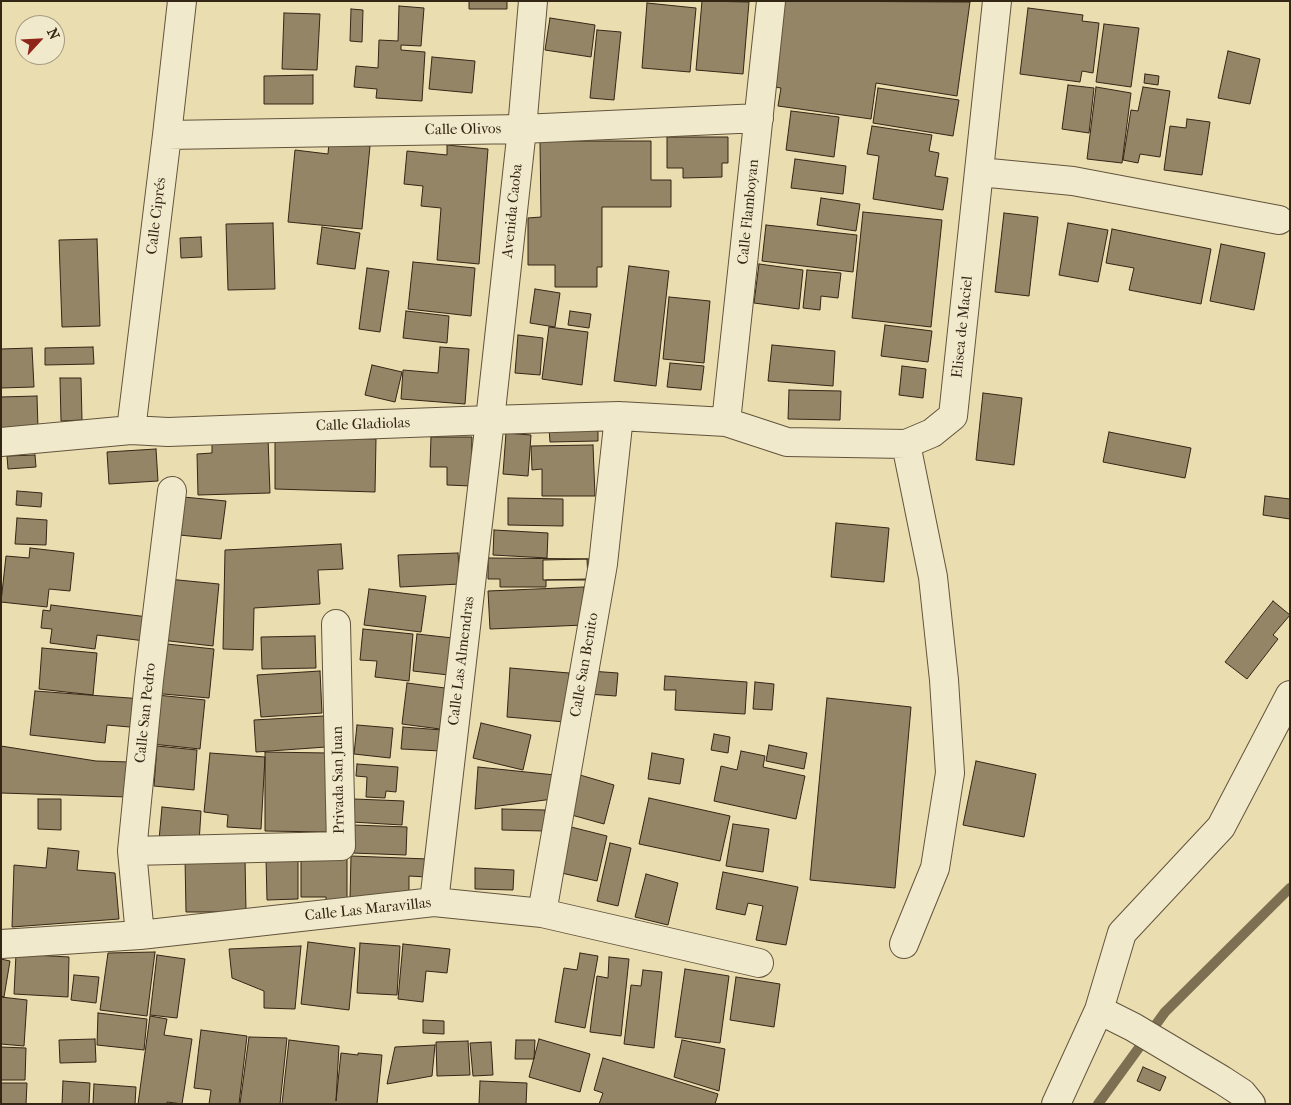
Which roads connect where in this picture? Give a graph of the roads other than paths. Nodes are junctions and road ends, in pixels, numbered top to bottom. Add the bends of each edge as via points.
1 (182, 1) edge
2 (533, 1) edge
3 (771, 1) edge
4 (997, 1) edge
5 (759, 118) junction
6 (522, 129) junction
7 (167, 135) junction
8 (979, 172) junction
9 (1279, 220) dead end
10 (619, 416) junction
11 (490, 420) junction
12 (726, 422) junction
13 (131, 430) junction
14 (1, 442) edge
15 (906, 444) junction
16 (172, 491) dead end
17 (336, 624) dead end
18 (1290, 695) edge
19 (132, 851) junction
20 (434, 902) junction
21 (542, 913) junction
22 (140, 936) junction
23 (1, 944) edge
24 (904, 944) dead end
25 (759, 963) dead end
26 (1099, 1010) junction
27 (1056, 1104) edge
28 (1251, 1104) edge

1 - 7 street, Calle Ciprés
2 - 6 street, Avenida Caoba
3 - 5 street, Calle Flamboyan
4 - 8 street, Elisea de Maciel
5 - 6 street, Calle Olivos
5 - 12 street, Calle Flamboyan
6 - 7 street, Calle Olivos
6 - 11 street, Avenida Caoba
7 - 13 street, Calle Ciprés
8 - 9 street via 1073,181
8 - 15 street, Elisea de Maciel via 953,416 932,433
10 - 11 street, Calle Gladiolas
10 - 12 street, Calle Gladiolas
10 - 21 street, Calle San Benito via 603,564
11 - 13 street, Calle Gladiolas via 168,432
11 - 20 street, Calle Las Almendras
12 - 15 street, Elisea de Maciel via 787,442
13 - 14 street, Calle Gladiolas
15 - 24 street via 933,577 950,773 935,868
16 - 19 street, Calle San Pedro
17 - 19 street, Privada San Juan via 340,846
18 - 26 street via 1221,827 1122,933
19 - 22 street, Calle San Pedro
20 - 21 street, Calle Las Maravillas
20 - 22 street, Calle Las Maravillas
21 - 25 street, Calle Las Maravillas
22 - 23 street, Calle Las Maravillas
26 - 27 street
26 - 28 street via 1222,1080 1242,1093

